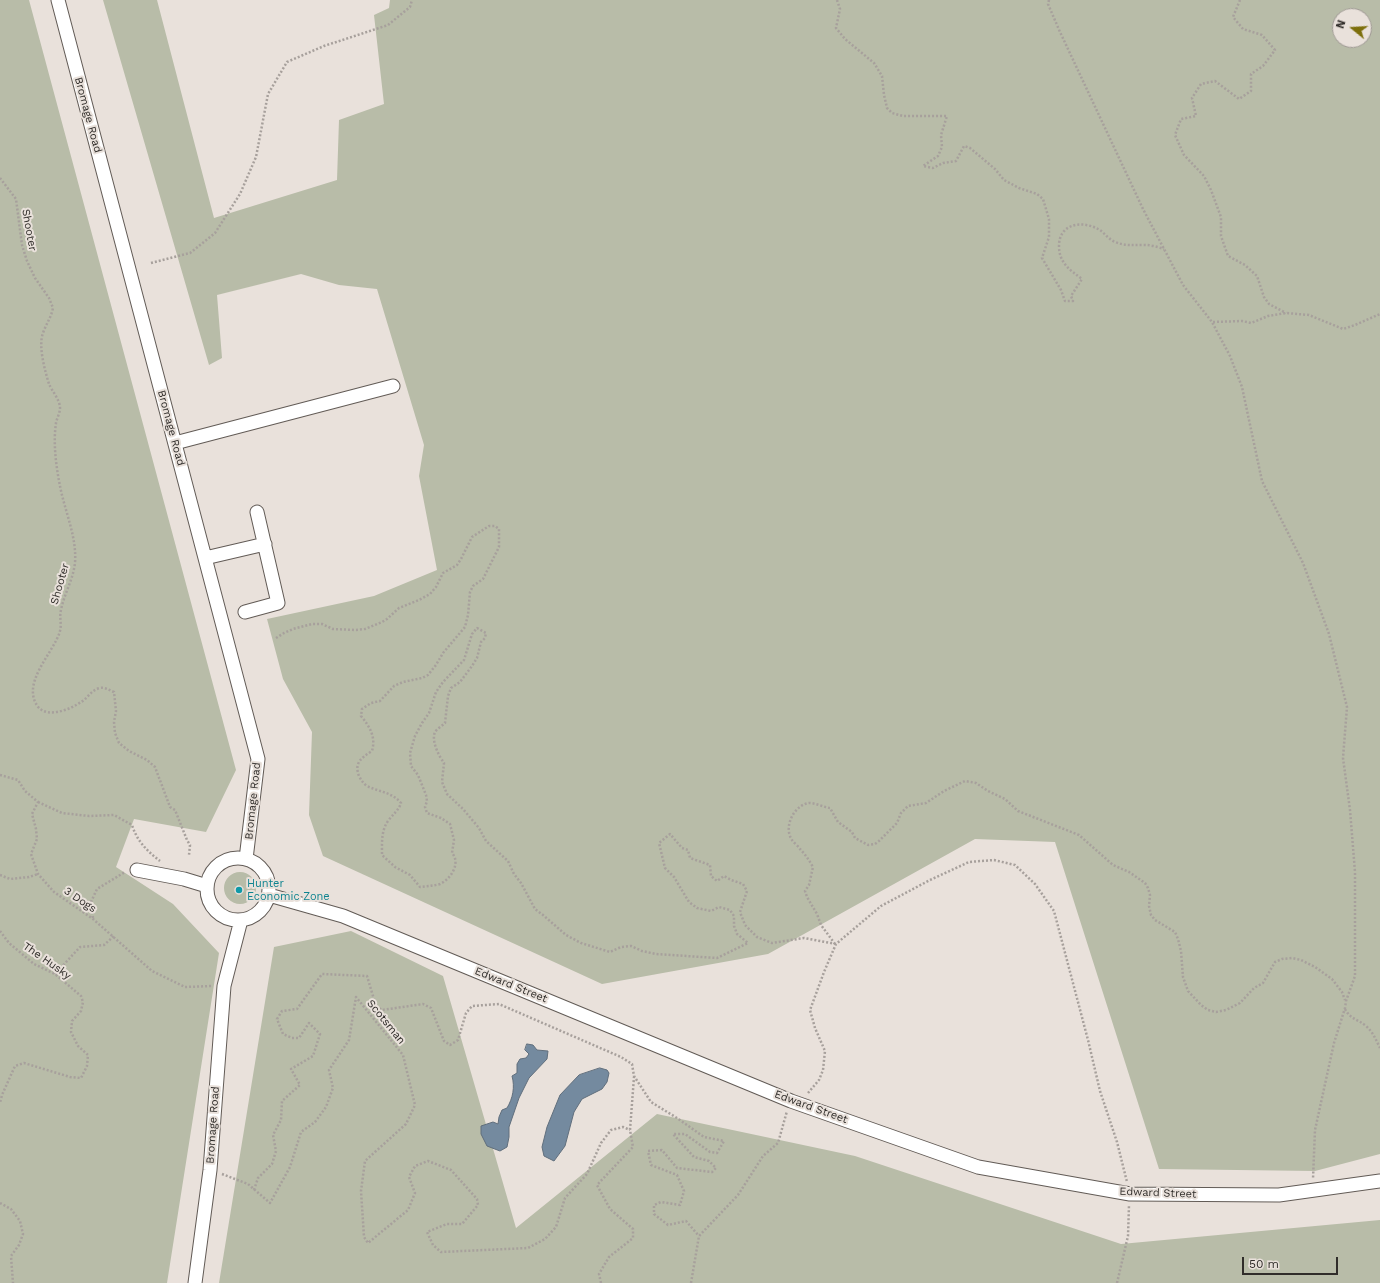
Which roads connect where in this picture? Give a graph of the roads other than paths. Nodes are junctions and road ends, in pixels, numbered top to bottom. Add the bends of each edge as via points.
1 (58, 0) edge
2 (393, 386) dead end
3 (175, 443) junction
4 (257, 512) dead end
5 (265, 544) junction
6 (205, 558) junction
7 (245, 612) dead end
8 (246, 859) junction
9 (137, 870) road end
10 (207, 886) junction
11 (269, 895) junction
12 (241, 920) junction
13 (1380, 1181) edge
14 (195, 1283) edge

1 - 3 street, Bromage Road
2 - 3 street
3 - 6 street, Bromage Road
4 - 5 street
5 - 6 street
5 - 7 street via 278,603
6 - 8 street, Bromage Road via 258,759
8 - 10 street via 235,858 216,867
8 - 11 street via 262,868 267,877
9 - 10 street
10 - 12 street via 212,907 220,915
11 - 12 street via 259,912 251,918
11 - 13 street, Edward Street via 343,916 791,1101 978,1167 1130,1194 1279,1195
12 - 14 street, Bromage Road via 224,986 210,1170

